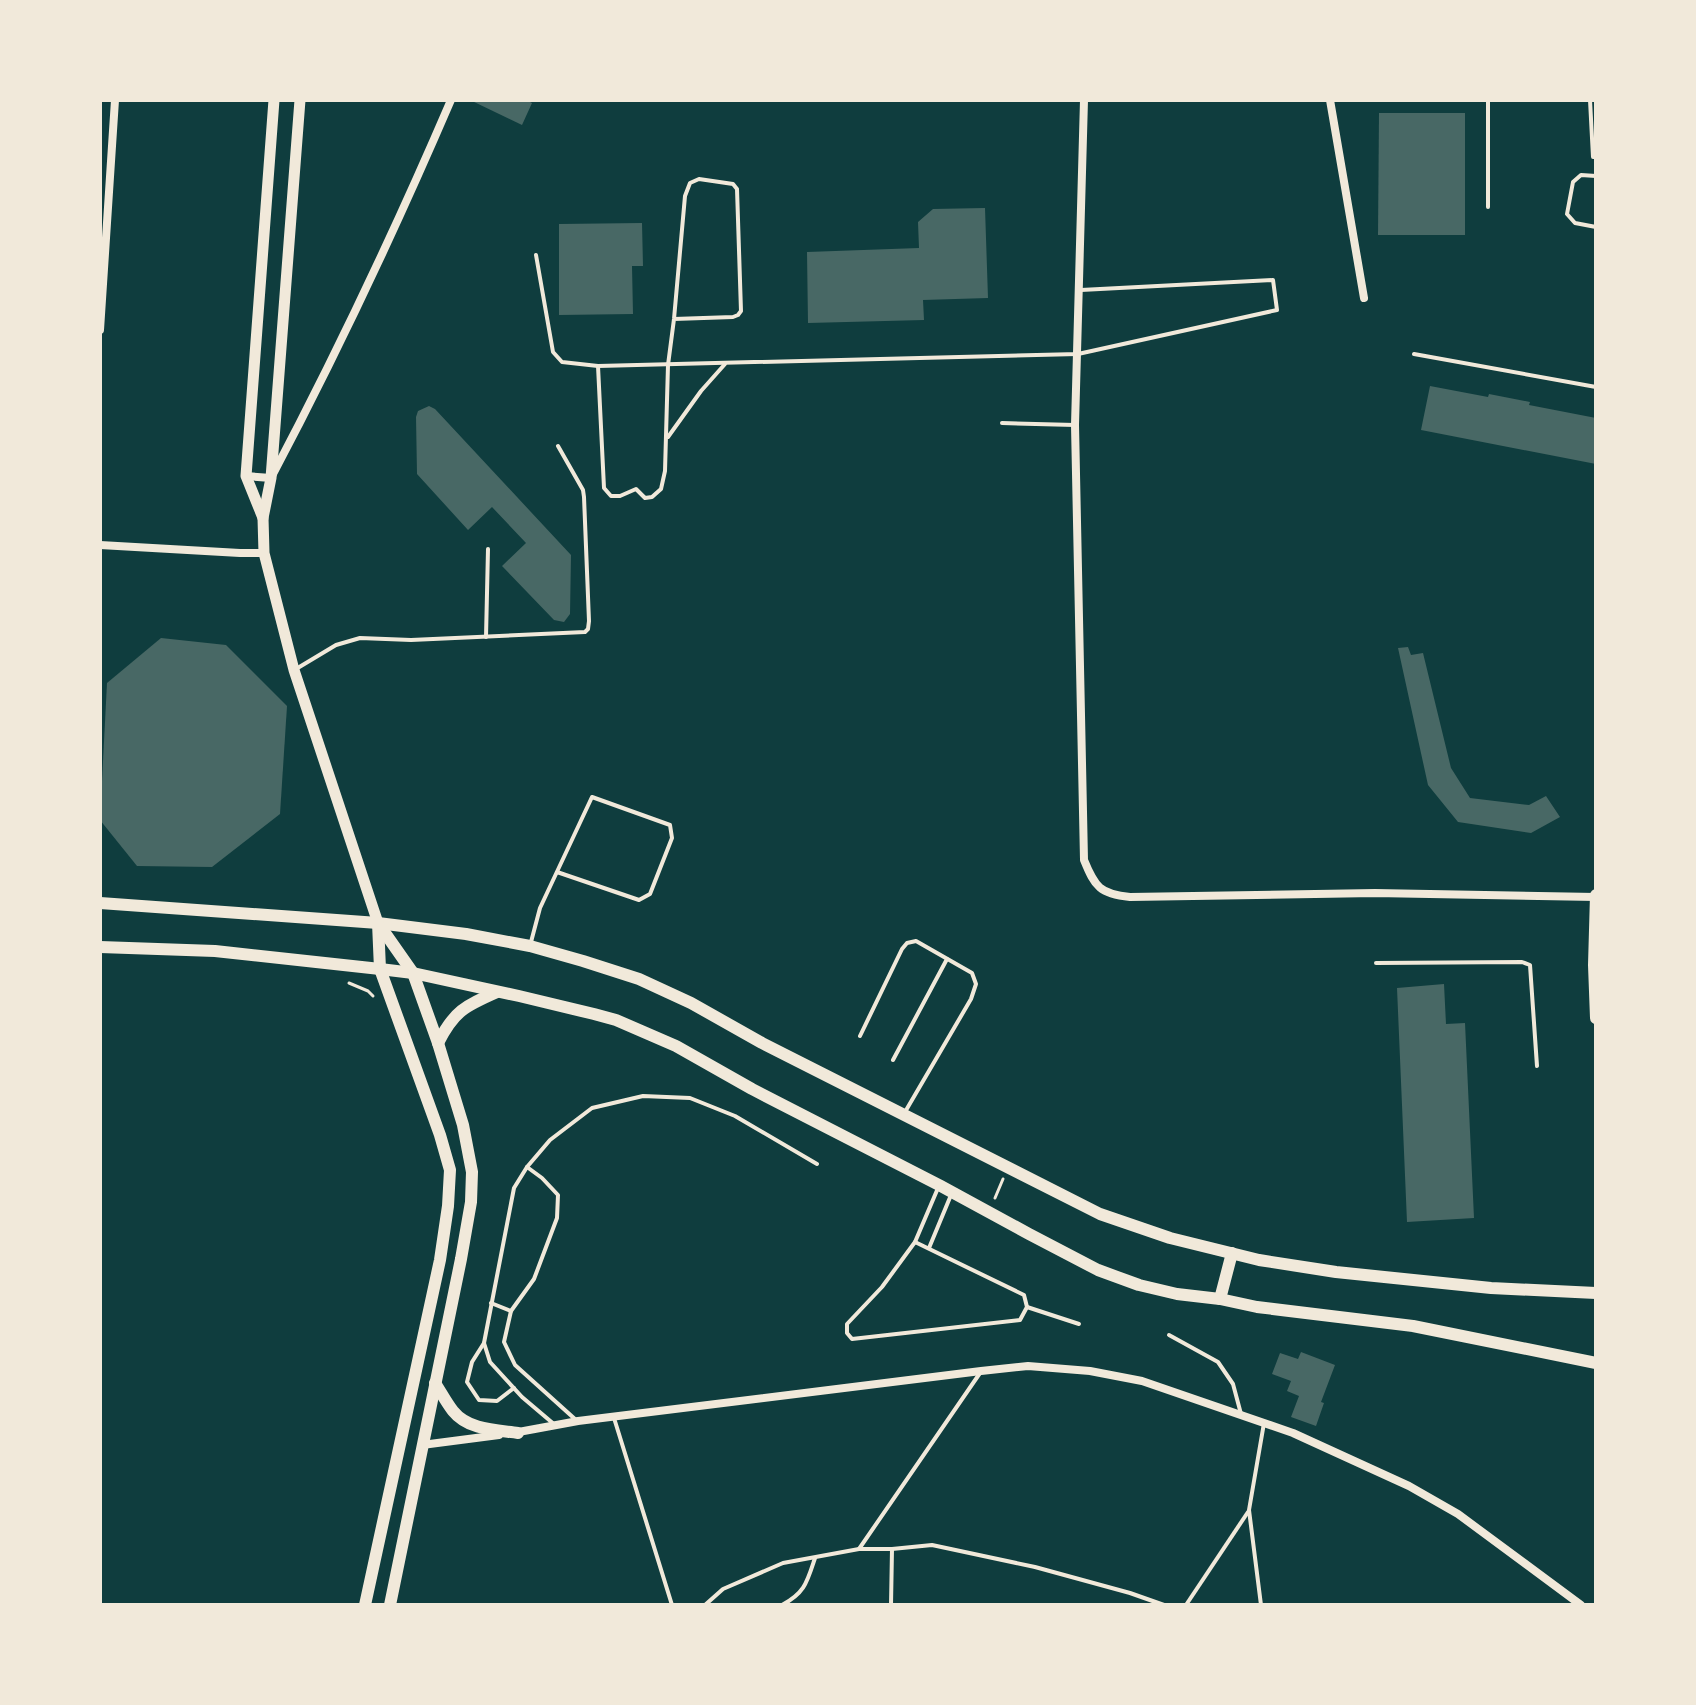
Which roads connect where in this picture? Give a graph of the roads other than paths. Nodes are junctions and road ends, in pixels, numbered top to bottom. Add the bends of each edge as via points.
1 (115, 100) edge
2 (274, 100) edge
3 (300, 100) edge
4 (451, 100) edge
5 (1084, 100) edge
6 (1330, 100) edge
7 (1488, 100) edge
8 (1590, 100) edge
9 (1596, 157) edge
10 (1596, 176) edge
11 (1488, 207) dead end
12 (1596, 227) edge
13 (536, 255) dead end
14 (1079, 291) junction
15 (1364, 298) dead end
16 (674, 319) junction
17 (100, 330) edge
18 (1078, 354) junction
19 (1414, 354) dead end
20 (725, 364) junction
21 (668, 365) junction
22 (598, 366) junction
23 (1596, 387) edge
24 (1002, 423) dead end
25 (1075, 425) junction
26 (666, 440) junction
27 (558, 446) dead end
28 (246, 476) junction
29 (271, 478) junction
30 (263, 518) junction
31 (100, 545) edge
32 (488, 549) dead end
33 (264, 553) junction
34 (486, 637) junction
35 (294, 670) junction
36 (557, 872) junction
37 (1596, 896) edge
38 (100, 903) edge
39 (378, 923) junction
40 (530, 946) junction
41 (100, 947) edge
42 (947, 959) junction
43 (1376, 963) dead end
44 (1595, 964) edge
45 (380, 969) junction
46 (413, 973) junction
47 (498, 992) junction
48 (1596, 1018) edge
49 (860, 1036) dead end
50 (438, 1043) junction
51 (893, 1060) dead end
52 (1537, 1066) dead end
53 (904, 1114) junction
54 (817, 1164) dead end
55 (527, 1167) junction
56 (939, 1185) junction
57 (952, 1193) junction
58 (915, 1242) junction
59 (929, 1248) junction
60 (1232, 1253) junction
61 (1596, 1293) edge
62 (1220, 1299) junction
63 (491, 1303) junction
64 (1027, 1307) junction
65 (511, 1311) junction
66 (1079, 1324) dead end
67 (1169, 1335) dead end
68 (484, 1343) junction
69 (1596, 1363) edge
70 (981, 1371) junction
71 (435, 1383) junction
72 (514, 1388) junction
73 (1242, 1416) junction
74 (614, 1418) junction
75 (578, 1421) junction
76 (1264, 1423) junction
77 (557, 1426) junction
78 (518, 1433) junction
79 (422, 1445) junction
80 (1249, 1510) junction
81 (859, 1549) junction
82 (892, 1549) junction
83 (815, 1558) junction
84 (365, 1605) edge
85 (390, 1605) edge
86 (672, 1605) edge
87 (705, 1605) edge
88 (782, 1605) edge
89 (891, 1605) edge
90 (1164, 1605) edge
91 (1186, 1605) edge
92 (1261, 1605) edge
93 (1581, 1605) edge

1 - 17 street
2 - 28 street
3 - 29 street
4 - 29 street
5 - 14 street
6 - 15 street
7 - 11 lane
8 - 9 lane
10 - 12 lane via 1581,175 1573,182 1567,214 1575,223
13 - 22 lane via 553,352 562,362
14 - 18 street
14 - 18 lane via 1273,280 1277,310
16 - 16 lane via 733,317 741,311 733,184 699,179 688,187
16 - 21 lane
18 - 20 lane
18 - 25 street
19 - 23 lane
20 - 21 lane
20 - 26 lane
21 - 22 lane
21 - 26 lane
22 - 26 lane via 604,488 611,496 636,489 645,498 661,489
24 - 25 lane
25 - 37 street via 1084,860 1097,886 1130,897
27 - 34 lane via 583,490 588,629
28 - 29 street
28 - 30 street
29 - 30 street
30 - 33 street
31 - 33 street
32 - 34 lane
33 - 35 street
34 - 35 lane via 360,638 336,645
35 - 39 street
36 - 36 lane via 639,900 650,894 672,838 670,825 592,797
36 - 40 lane
37 - 44 main road
38 - 39 main road
39 - 40 main road
39 - 45 main road
39 - 46 main road
40 - 53 main road via 639,979
41 - 45 main road via 215,951
42 - 49 lane via 916,941 907,943
42 - 51 lane
42 - 53 lane via 972,973 976,984
43 - 52 lane via 1530,965
44 - 48 main road
45 - 46 main road
45 - 84 main road via 450,1170 440,1260
46 - 47 main road
46 - 50 main road
47 - 50 main road via 458,1013
47 - 56 main road via 647,1032
50 - 71 main road via 472,1172
53 - 60 main road via 1100,1214
54 - 55 lane via 735,1116 690,1098 643,1096 592,1108 550,1140
55 - 63 lane via 514,1188
55 - 65 lane via 558,1195 559,1205 534,1279
56 - 57 main road
56 - 58 lane
57 - 59 lane
57 - 62 main road via 1098,1270 1139,1285
58 - 59 lane
58 - 64 lane via 847,1324 852,1339 1020,1320
59 - 64 lane via 1024,1295
60 - 61 main road via 1336,1272
60 - 62 main road
62 - 69 main road via 1413,1326
63 - 65 lane
63 - 68 lane
64 - 66 lane
65 - 75 lane via 504,1342 515,1365
67 - 73 lane via 1218,1362 1233,1384
68 - 72 lane via 490,1362
68 - 72 lane via 467,1382 479,1400 497,1401
70 - 73 street via 1028,1366 1090,1371 1142,1381
70 - 74 street
70 - 81 lane
71 - 78 main road via 465,1422
71 - 79 main road
72 - 77 lane
73 - 76 street
74 - 75 street
74 - 86 lane
75 - 77 street
76 - 80 lane
76 - 93 street via 1409,1486 1458,1514
77 - 78 street
78 - 79 street
79 - 85 main road
80 - 91 lane
80 - 92 lane
81 - 82 lane
81 - 83 lane
82 - 89 lane
82 - 90 lane via 947,1548
83 - 87 lane via 783,1563 723,1589
83 - 88 lane via 805,1587

